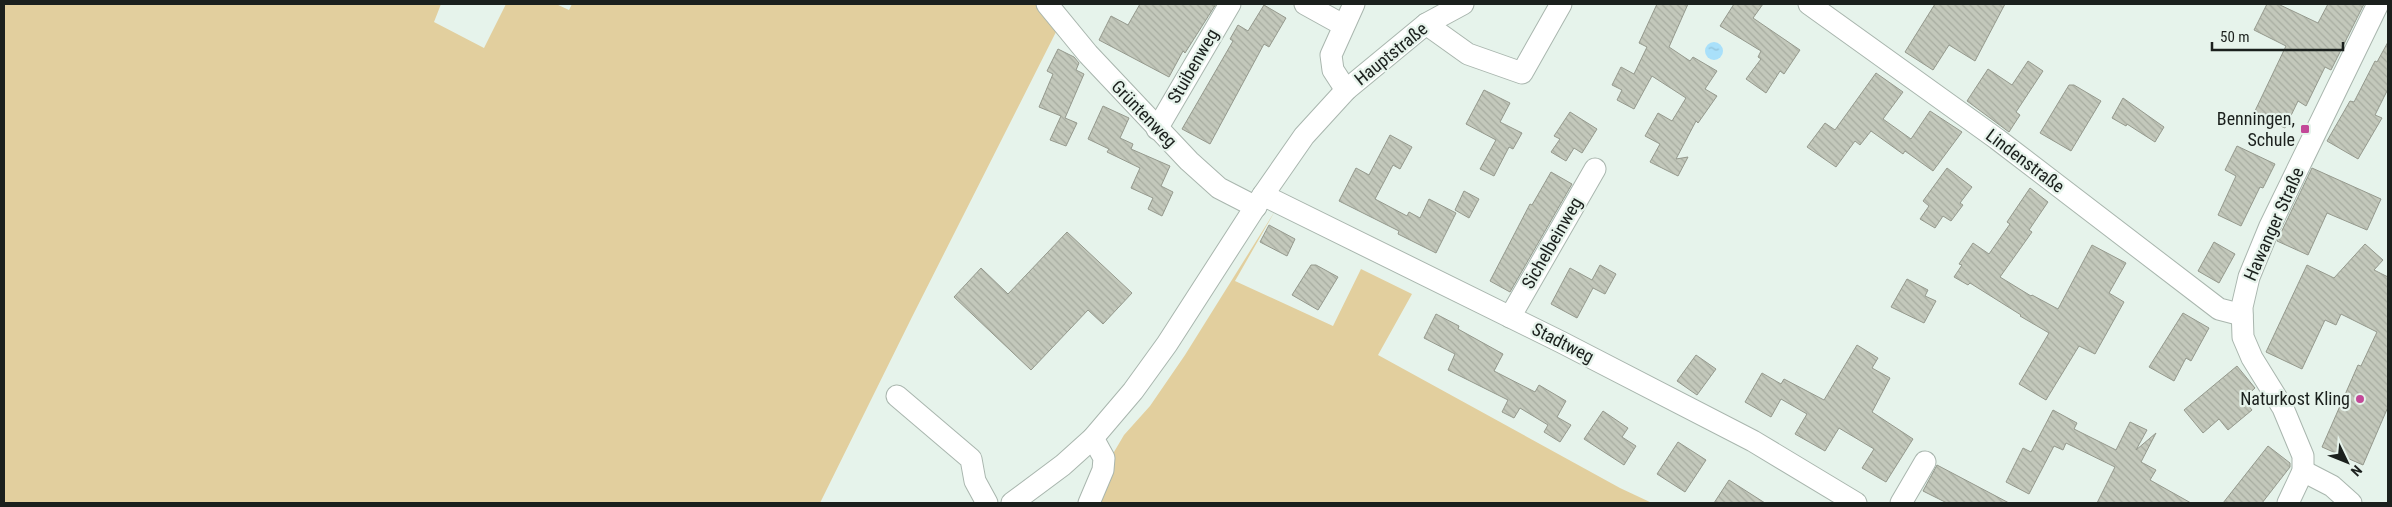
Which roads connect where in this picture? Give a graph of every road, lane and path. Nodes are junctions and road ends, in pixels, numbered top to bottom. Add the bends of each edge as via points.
1 (1047, 4) edge
2 (1230, 4) edge
3 (1305, 4) edge
4 (1354, 4) edge
5 (1462, 4) edge
6 (1561, 4) edge
7 (1809, 4) edge
8 (2378, 4) edge
9 (1426, 24) junction
10 (1343, 25) junction
11 (1346, 90) junction
12 (1157, 129) junction
13 (1595, 169) dead end
14 (1259, 201) junction
15 (2242, 315) junction
16 (1510, 317) junction
17 (897, 396) dead end
18 (1092, 438) junction
19 (1925, 462) dead end
20 (2303, 471) junction
21 (987, 503) edge
22 (1012, 503) edge
23 (1090, 503) edge
24 (1856, 503) edge
25 (1901, 503) edge
26 (2288, 503) edge
27 (2351, 503) edge

1 - 12 street, Grüntenweg
2 - 12 street, Stuibenweg
3 - 10 street
4 - 10 street
5 - 9 street, Hauptstraße
6 - 9 street via 1522,73 1468,54
7 - 15 street, Lindenstraße via 1997,138 2219,309
8 - 15 street, Hawanger Straße via 2270,226 2249,277
9 - 11 street, Hauptstraße
10 - 11 street via 1331,55 1333,70
11 - 14 street, Hauptstraße via 1304,136
12 - 14 street, Grüntenweg via 1219,188
13 - 16 street, Sichelbeinweg
14 - 16 street, Stadtweg
14 - 18 street, Hauptstraße via 1167,344 1133,391
15 - 20 street, Hawanger Straße via 2243,337 2283,408 2303,456
16 - 24 street, Stadtweg via 1752,441
17 - 21 street via 971,459 975,481
18 - 22 street, Hauptstraße via 1063,465
18 - 23 street via 1104,458 1103,470
19 - 25 street
20 - 26 street
20 - 27 street via 2332,486

